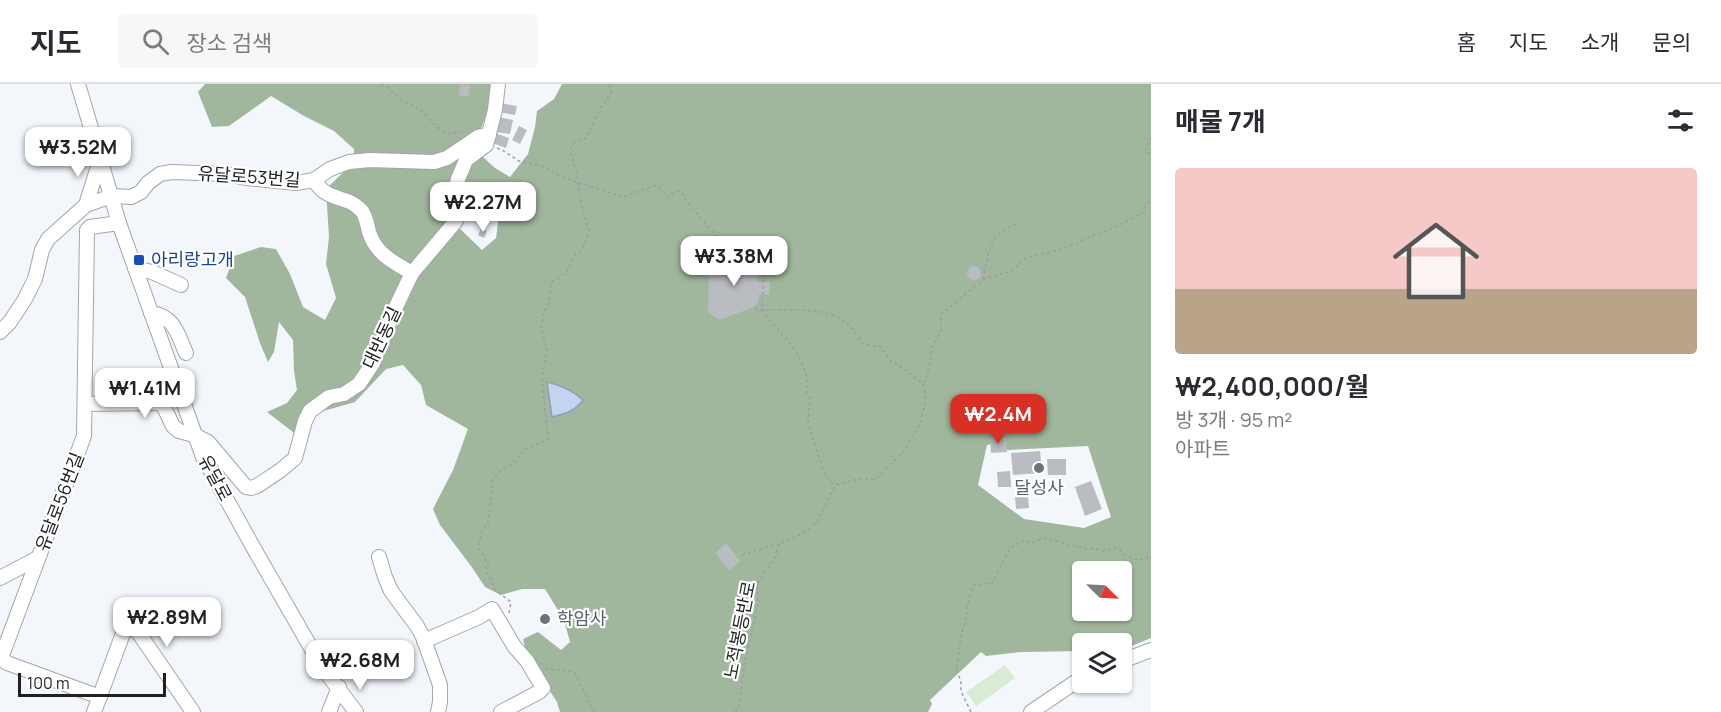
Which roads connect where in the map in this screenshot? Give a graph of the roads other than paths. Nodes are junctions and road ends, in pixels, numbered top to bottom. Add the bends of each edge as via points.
1 (78, 84) edge
2 (498, 84) edge
3 (488, 140) junction
4 (100, 160) junction
5 (314, 180) junction
6 (112, 196) junction
7 (86, 205) junction
8 (119, 223) junction
9 (135, 268) junction
10 (412, 273) junction
11 (181, 285) dead end
12 (151, 313) junction
13 (0, 332) edge
14 (186, 353) dead end
15 (85, 404) junction
16 (194, 435) junction
17 (379, 557) dead end
18 (38, 558) junction
19 (0, 578) edge
20 (424, 641) junction
21 (1151, 650) edge
22 (1132, 658) edge
23 (1072, 684) edge
24 (339, 687) junction
25 (100, 697) junction
26 (94, 712) edge
27 (193, 712) edge
28 (329, 712) edge
29 (356, 712) edge
30 (438, 712) edge
31 (501, 712) edge
32 (1031, 712) edge

1 - 4 street, 유달로
2 - 3 street
3 - 5 street, 유달로53번길 via 478,136 447,158 434,162 349,162
3 - 10 street, 대반동길 via 466,160 458,179 454,196 456,222
4 - 6 street, 유달로
4 - 7 street
5 - 6 street, 유달로53번길 via 296,183 172,172 160,174 131,197
5 - 10 street via 329,196 361,210 375,247
6 - 7 street, 유달로53번길
6 - 8 street, 유달로
7 - 13 street via 44,244 26,299
8 - 9 street, 유달로
8 - 15 street, 유달로56번길 via 87,230
9 - 11 street
9 - 12 street, 유달로
10 - 16 street, 대반동길 via 373,363 359,384 344,394 329,397 310,411 295,458 281,470 257,486 246,487 208,442
12 - 14 street via 171,321
12 - 16 street, 유달로
15 - 16 street via 162,403 173,426
15 - 18 street, 유달로56번길 via 81,447
16 - 24 street, 유달로 via 322,667
17 - 20 street via 391,591
18 - 19 street
18 - 25 street, 유달로56번길 via 1,658
20 - 30 street via 440,685
20 - 31 street via 492,609 543,688
21 - 22 street
23 - 32 street
24 - 28 street
24 - 29 street, 유달로
25 - 26 street
25 - 27 street via 125,628 132,626

